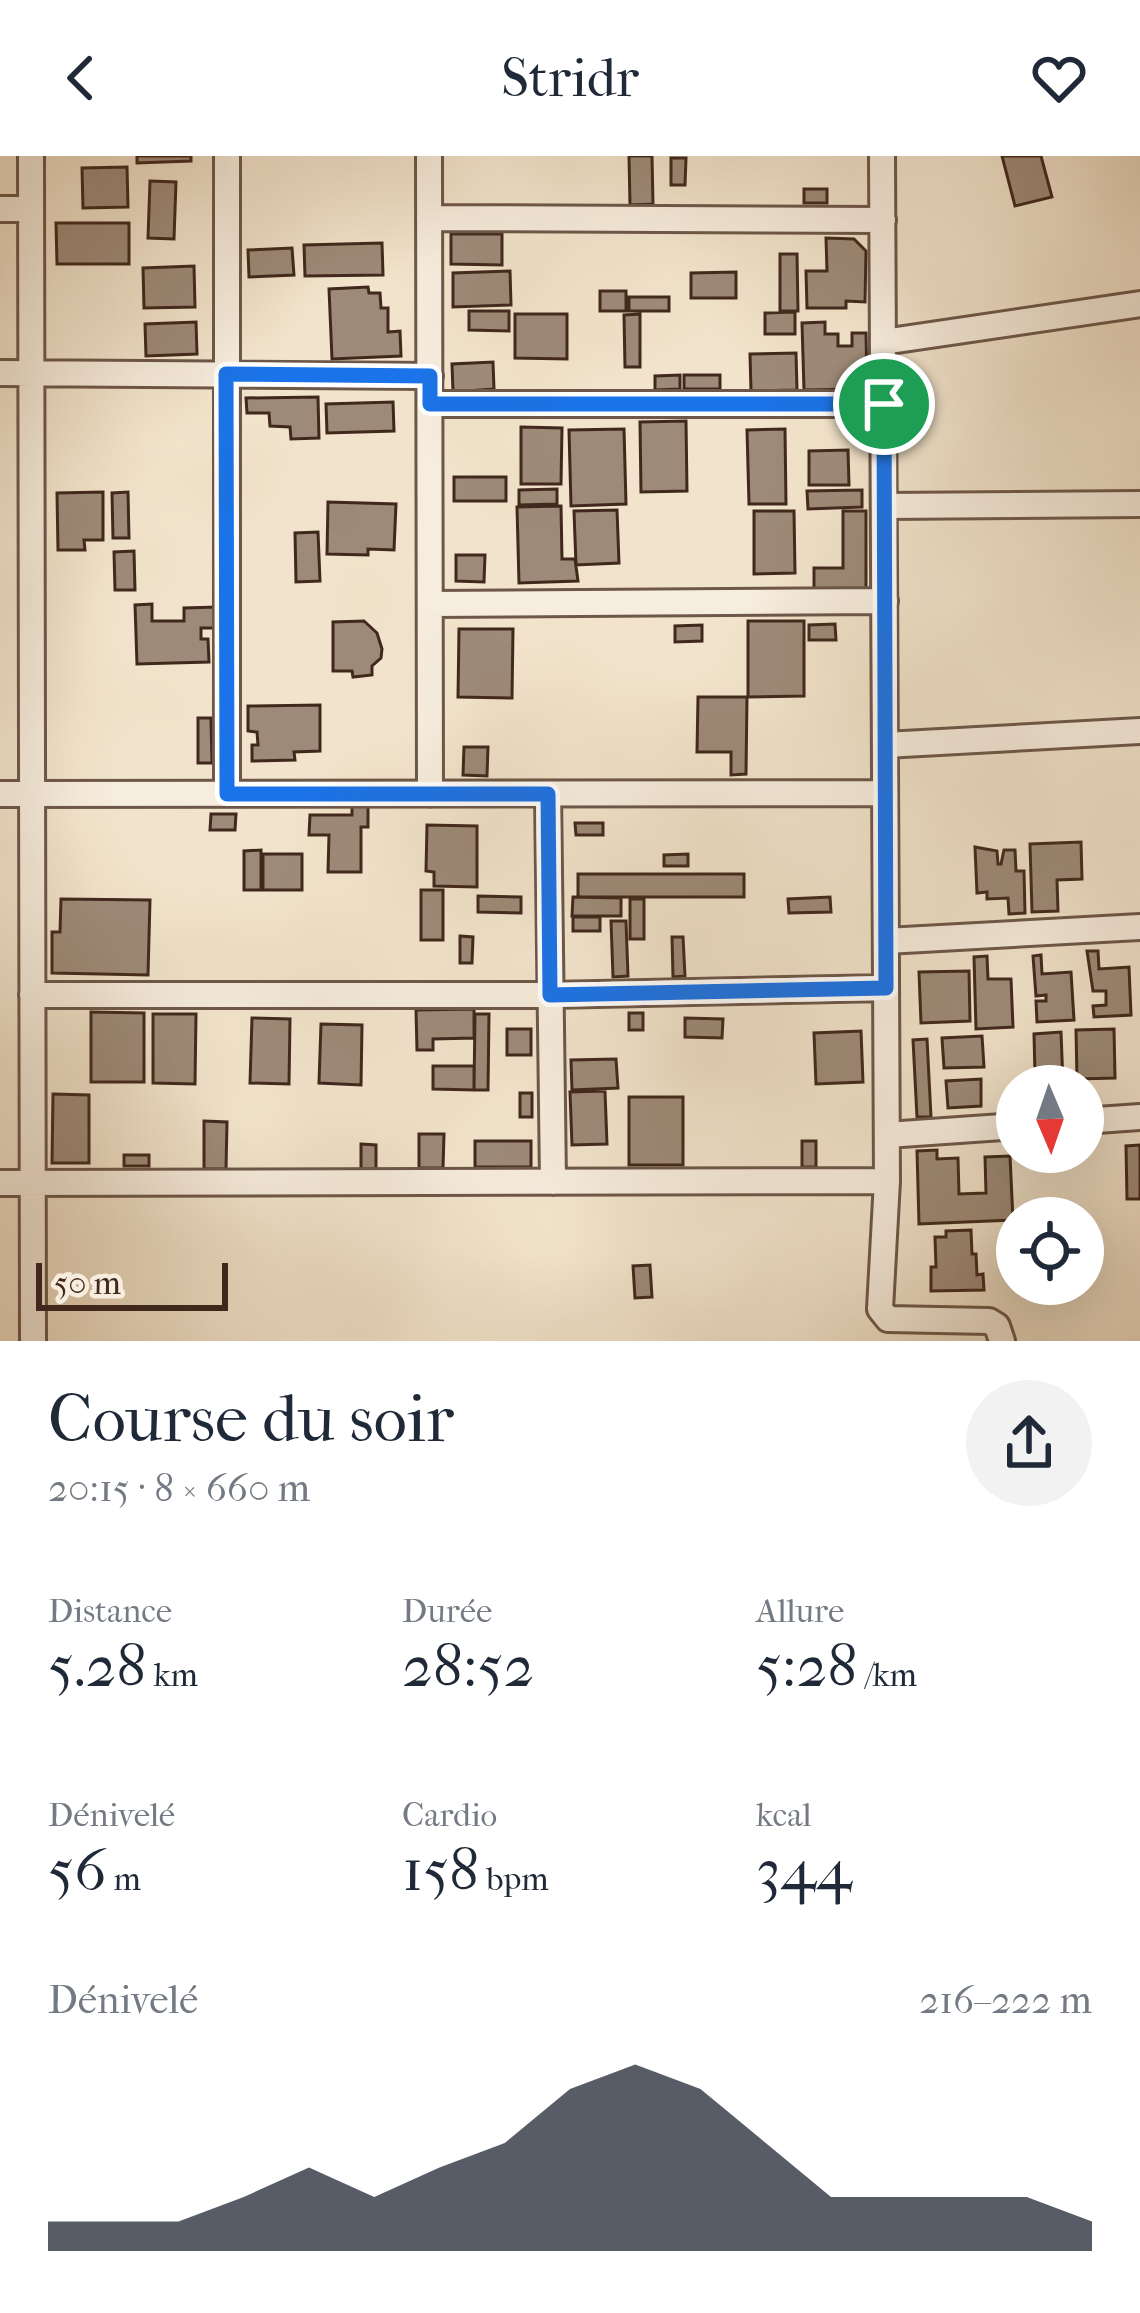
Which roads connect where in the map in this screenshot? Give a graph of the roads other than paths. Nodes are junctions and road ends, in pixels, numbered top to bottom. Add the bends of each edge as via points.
1 (31, 156) edge
2 (227, 156) edge
3 (429, 156) edge
4 (883, 156) edge
5 (0, 209) edge
6 (31, 209) junction
7 (430, 218) junction
8 (883, 220) junction
9 (1140, 304) edge
10 (884, 342) junction
11 (0, 373) edge
12 (31, 373) junction
13 (226, 374) junction
14 (430, 376) junction
15 (430, 404) junction
16 (884, 404) junction
17 (1140, 504) edge
18 (884, 506) junction
19 (884, 601) junction
20 (430, 604) junction
21 (1140, 730) edge
22 (885, 746) junction
23 (885, 793) junction
24 (0, 794) edge
25 (227, 794) junction
26 (430, 794) junction
27 (548, 794) junction
28 (32, 795) junction
29 (1140, 927) edge
30 (886, 941) junction
31 (886, 988) junction
32 (32, 995) junction
33 (550, 995) junction
34 (1140, 1117) edge
35 (1104, 1120) edge
36 (996, 1127) edge
37 (887, 1135) junction
38 (887, 1180) junction
39 (553, 1182) junction
40 (0, 1183) edge
41 (32, 1183) junction
42 (33, 1341) edge
43 (1002, 1341) edge

1 - 6 street
2 - 13 street
3 - 7 street
4 - 8 street
5 - 6 street
6 - 12 street
7 - 8 street
7 - 14 street
8 - 10 street
9 - 10 street
10 - 16 street
11 - 12 street
12 - 13 street
12 - 28 street
13 - 14 street
13 - 25 street
14 - 15 street
15 - 16 street
15 - 20 street
16 - 18 street
17 - 18 street
18 - 19 street
19 - 20 street
19 - 22 street
20 - 26 street
21 - 22 street
22 - 23 street
23 - 27 street
23 - 30 street
24 - 28 street
25 - 26 street
25 - 28 street
26 - 27 street
27 - 33 street
28 - 32 street
29 - 30 street
30 - 31 street
31 - 33 street
31 - 37 street
32 - 33 street
32 - 41 street
33 - 39 street
34 - 35 street
36 - 37 street
37 - 38 street
38 - 39 street
38 - 43 street via 882,1316 989,1321
39 - 41 street
40 - 41 street
41 - 42 street

